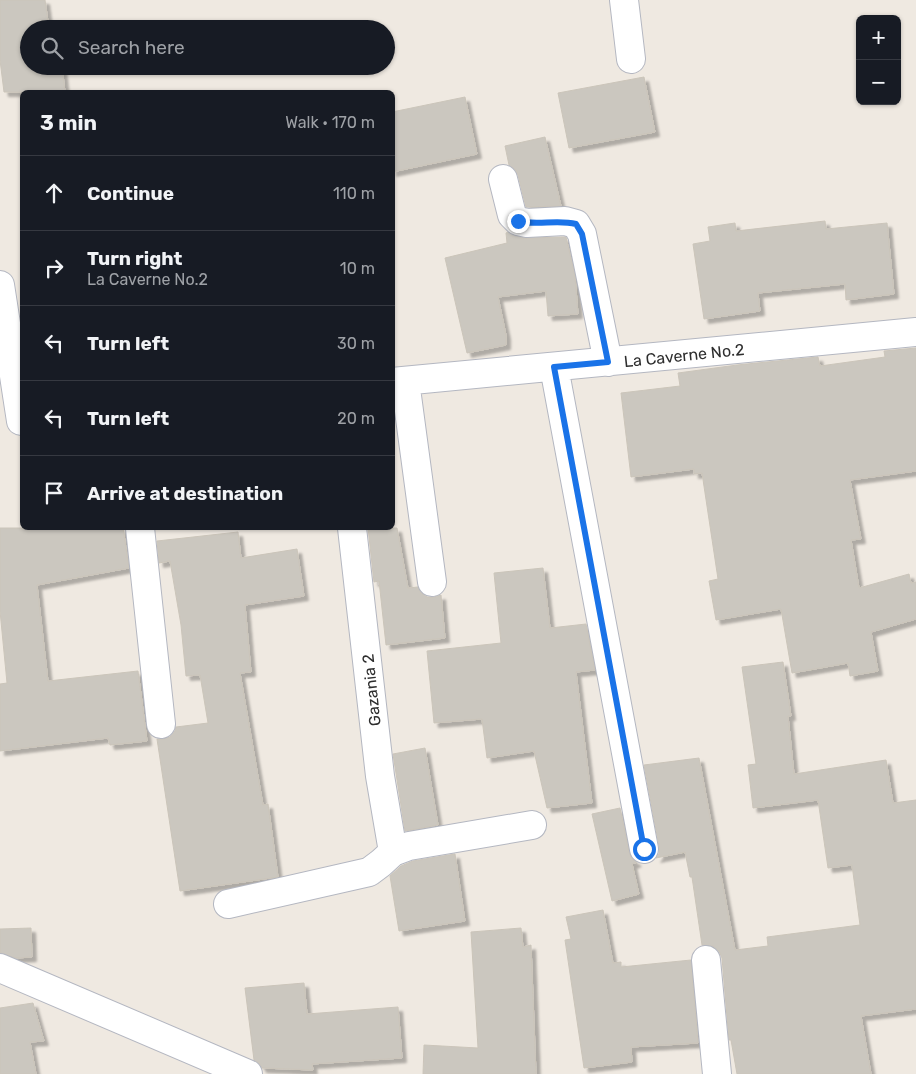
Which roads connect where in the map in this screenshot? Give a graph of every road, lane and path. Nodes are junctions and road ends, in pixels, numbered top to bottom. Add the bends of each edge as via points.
1 (624, 0) edge
2 (631, 59) dead end
3 (503, 179) dead end
4 (0, 285) edge
5 (916, 332) edge
6 (608, 362) junction
7 (554, 367) junction
8 (399, 382) edge
9 (14, 422) edge
10 (140, 530) edge
11 (352, 530) edge
12 (432, 582) dead end
13 (161, 724) dead end
14 (532, 824) dead end
15 (644, 849) dead end
16 (392, 852) junction
17 (228, 904) dead end
18 (706, 960) dead end
19 (0, 968) edge
20 (248, 1074) edge
21 (717, 1074) edge

1 - 2 street
3 - 6 street via 512,215 518,221 565,221 576,224 582,234
4 - 9 street
5 - 6 street, La Caverne No.2
6 - 7 street, La Caverne No.2
7 - 8 street, La Caverne No.2
7 - 15 street
8 - 12 street
10 - 13 street
11 - 16 street, Gazania 2 via 380,776
14 - 16 street via 409,846
16 - 17 street via 368,872
18 - 21 street
19 - 20 street

